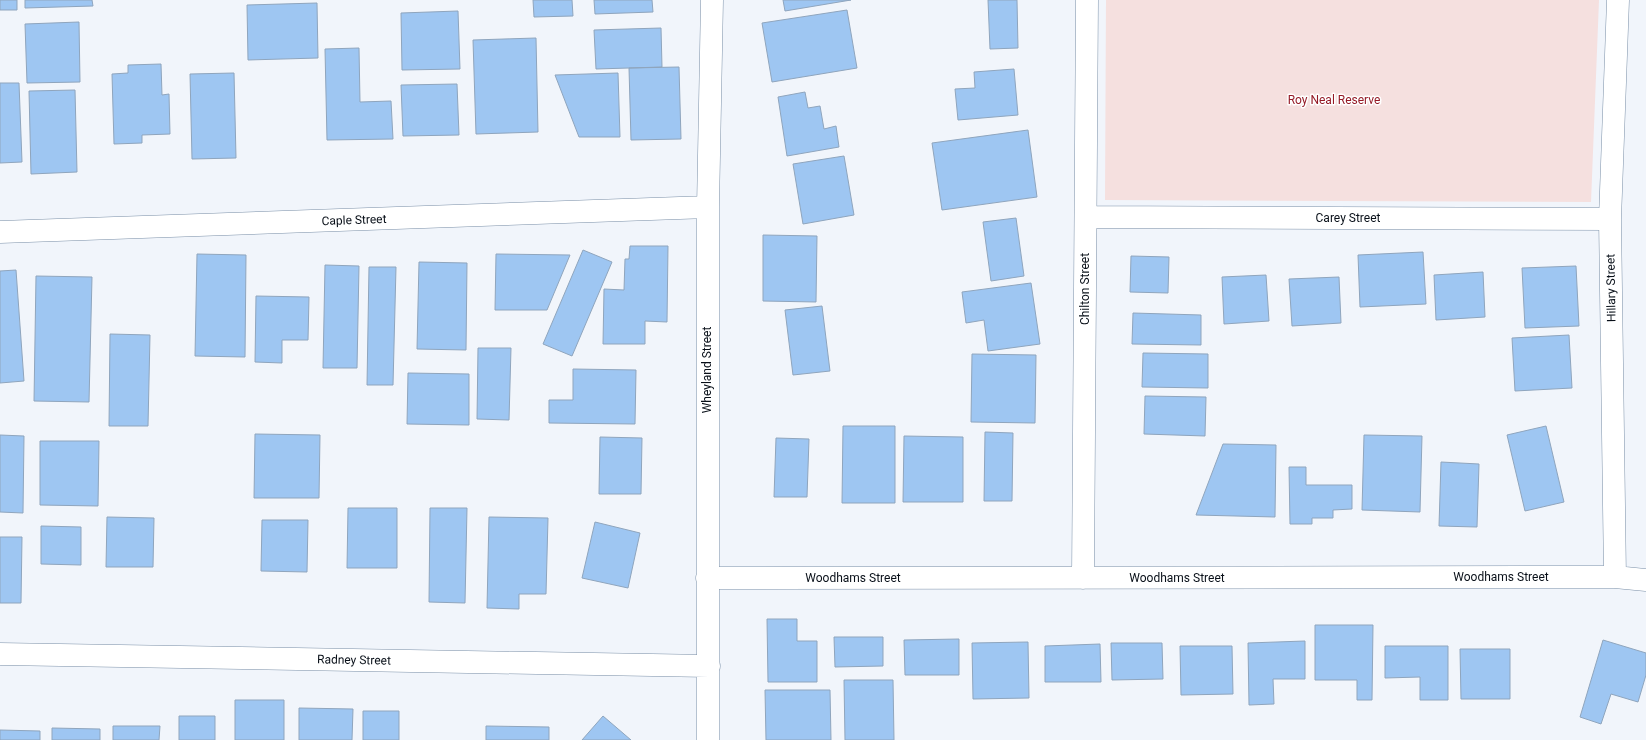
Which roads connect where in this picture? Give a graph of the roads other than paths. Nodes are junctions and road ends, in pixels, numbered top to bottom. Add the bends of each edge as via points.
1 (712, 0) edge
2 (1087, 0) edge
3 (1618, 0) edge
4 (708, 207) junction
5 (1086, 216) junction
6 (1610, 219) junction
7 (0, 232) edge
8 (1615, 577) junction
9 (707, 578) junction
10 (1083, 578) junction
11 (1646, 580) edge
12 (0, 654) edge
13 (709, 666) junction
14 (708, 740) edge

1 - 4 street, Wheyland Street
2 - 5 street, Chilton Street
3 - 6 street, Hillary Street
4 - 7 street, Caple Street
4 - 9 street, Wheyland Street
5 - 6 street, Carey Street
5 - 10 street, Chilton Street
6 - 8 street, Hillary Street
8 - 10 street, Woodhams Street
8 - 11 street, Woodhams Street
9 - 10 street, Woodhams Street
9 - 13 street, Wheyland Street
12 - 13 street, Radney Street
13 - 14 street, Wheyland Street

